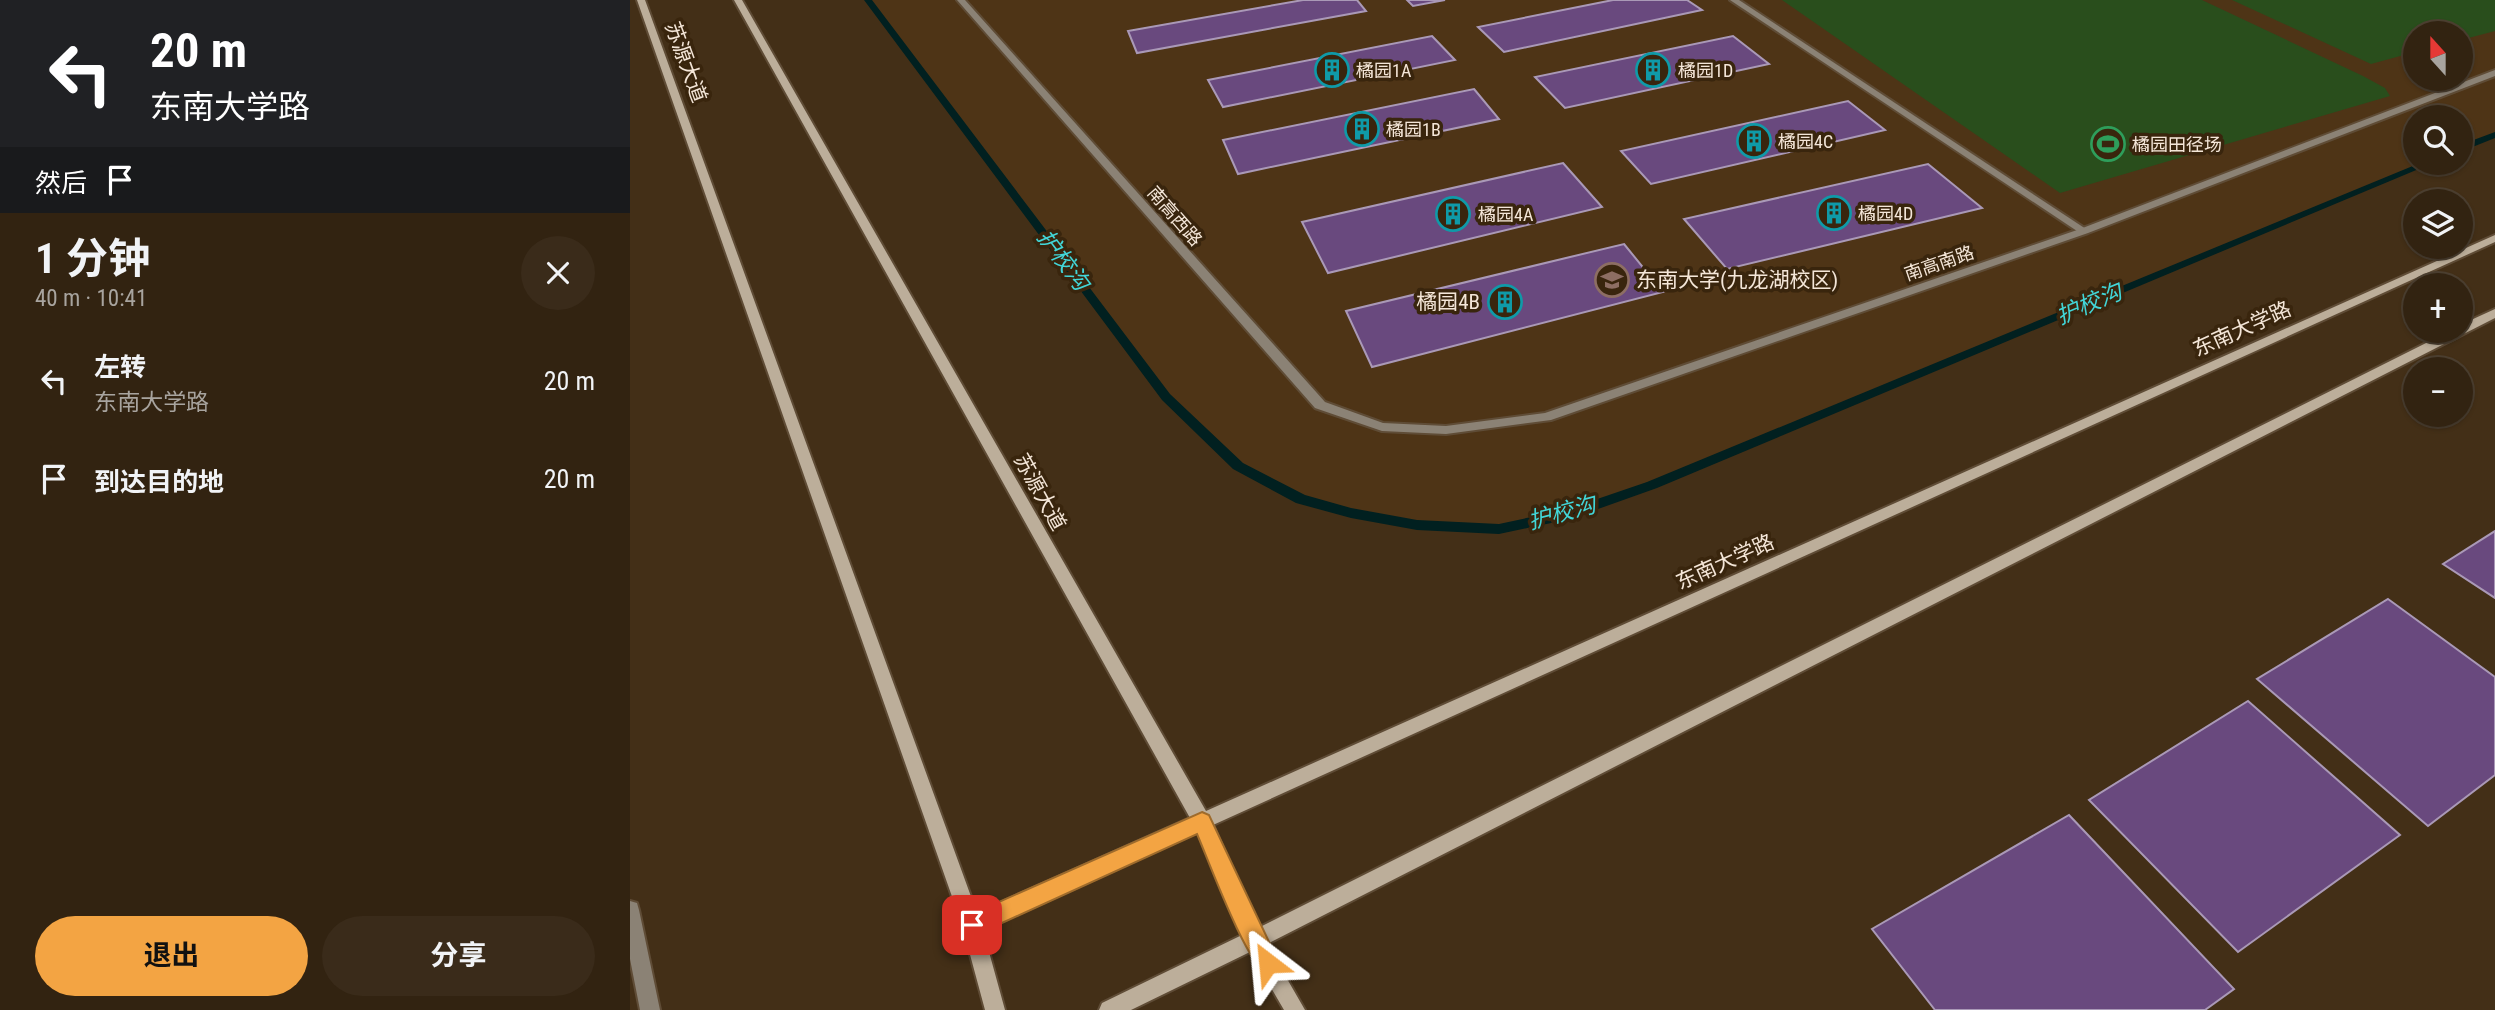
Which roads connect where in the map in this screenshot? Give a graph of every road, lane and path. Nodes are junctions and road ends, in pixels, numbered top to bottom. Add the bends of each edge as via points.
1 (641, 0) edge
2 (738, 0) edge
3 (961, 0) edge
4 (1734, 0) edge
5 (2495, 73) edge
6 (2084, 231) junction
7 (2495, 238) edge
8 (2495, 313) edge
9 (2473, 324) edge
10 (2434, 343) edge
11 (1382, 427) joint
12 (1202, 821) junction
13 (630, 911) edge
14 (972, 925) junction
15 (1254, 940) junction
16 (650, 1010) edge
17 (995, 1010) edge
18 (1109, 1010) edge
19 (1295, 1010) edge

1 - 14 main road, 苏源大道
2 - 12 main road, 苏源大道
3 - 11 street, 南高西路 via 1320,405
4 - 6 street
5 - 6 street, 南高南路
6 - 11 street, 南高南路 via 1546,417 1446,430
7 - 12 main road, 东南大学路
8 - 9 main road
10 - 15 main road
12 - 14 main road, 东南大学路
12 - 15 main road, 苏源大道
13 - 16 street
14 - 17 main road, 苏源大道
15 - 18 main road
15 - 19 main road, 苏源大道

